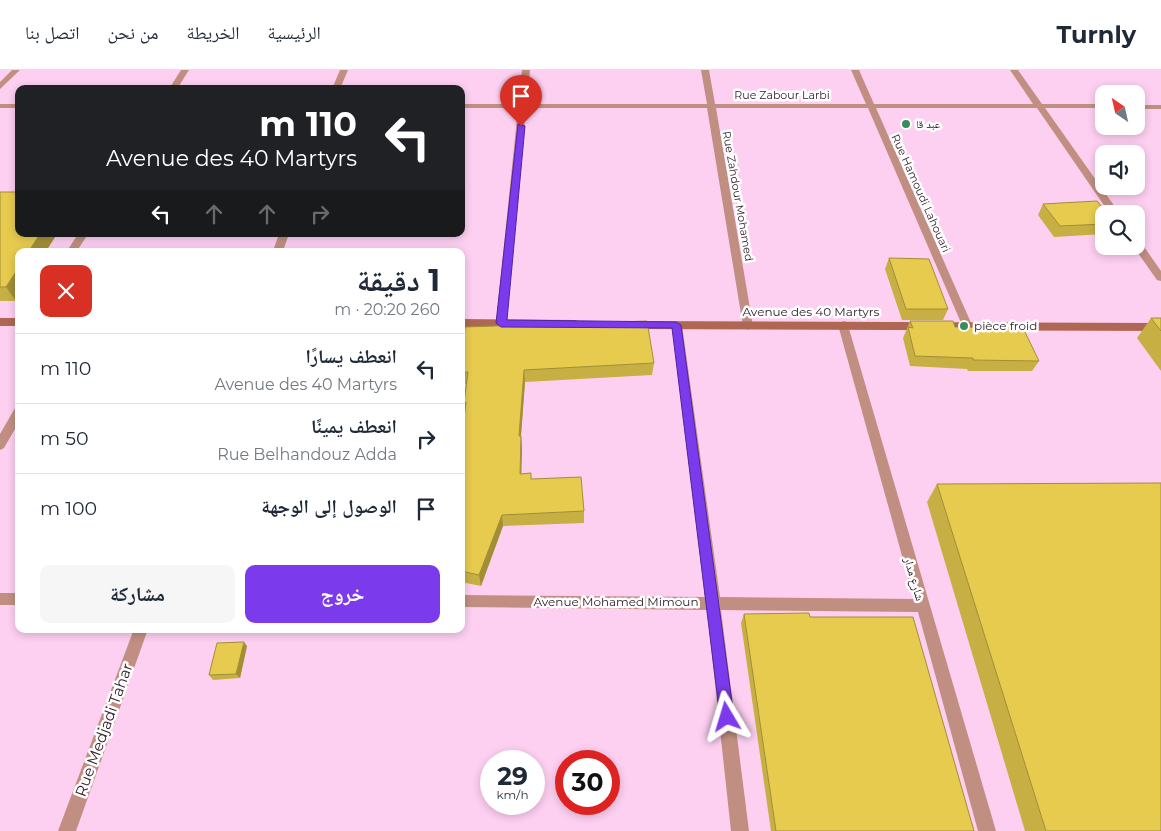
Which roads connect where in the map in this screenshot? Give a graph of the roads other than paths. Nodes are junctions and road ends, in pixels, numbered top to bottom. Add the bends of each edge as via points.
1 (16, 70) edge
2 (185, 70) edge
3 (344, 70) edge
4 (526, 70) edge
5 (705, 70) edge
6 (854, 70) edge
7 (1014, 70) edge
8 (176, 85) edge
9 (338, 85) edge
10 (0, 87) edge
11 (1039, 105) junction
12 (0, 106) edge
13 (15, 106) edge
14 (465, 106) edge
15 (523, 106) junction
16 (711, 106) junction
17 (870, 106) junction
18 (1095, 106) edge
19 (1145, 106) edge
20 (1161, 107) edge
21 (1110, 205) edge
22 (81, 237) edge
23 (74, 248) edge
24 (1145, 255) edge
25 (1161, 278) edge
26 (0, 322) edge
27 (15, 322) edge
28 (465, 323) edge
29 (501, 323) junction
30 (589, 324) edge
31 (618, 324) edge
32 (676, 325) junction
33 (967, 325) junction
34 (748, 326) junction
35 (843, 326) junction
36 (1161, 327) edge
37 (15, 418) edge
38 (0, 445) edge
39 (0, 598) edge
40 (15, 599) edge
41 (465, 601) edge
42 (713, 602) junction
43 (922, 606) junction
44 (140, 633) edge
45 (67, 831) edge
46 (740, 831) edge
47 (987, 831) edge

1 - 10 street
2 - 8 street
3 - 9 street
4 - 15 street
5 - 16 street, Rue Zahdour Mohamed
6 - 17 street, Rue Hamoudi Lahouari
7 - 11 street
11 - 17 street, Rue Zabour Larbi
11 - 18 street, Rue Zabour Larbi
11 - 21 street
12 - 13 street
14 - 15 street, Rue Zabour Larbi
15 - 16 street, Rue Zabour Larbi
15 - 29 street
16 - 17 street, Rue Zabour Larbi
16 - 34 street, Rue Zahdour Mohamed
17 - 33 street, Rue Hamoudi Lahouari
19 - 20 street
22 - 23 street
24 - 25 street
26 - 27 main road
28 - 29 main road
29 - 30 main road
31 - 32 main road, Avenue des 40 Martyrs
32 - 34 main road, Avenue des 40 Martyrs
32 - 42 street
33 - 35 main road, Avenue des 40 Martyrs
33 - 36 main road, Avenue des 40 Martyrs
34 - 35 main road, Avenue des 40 Martyrs
35 - 43 street, شارع مدار
37 - 38 street
39 - 40 street
41 - 42 street, Avenue Mohamed Mimoun
42 - 43 street, Avenue Mohamed Mimoun
42 - 46 street
43 - 47 street, شارع مدار
44 - 45 street, Rue Medjadi Tahar

